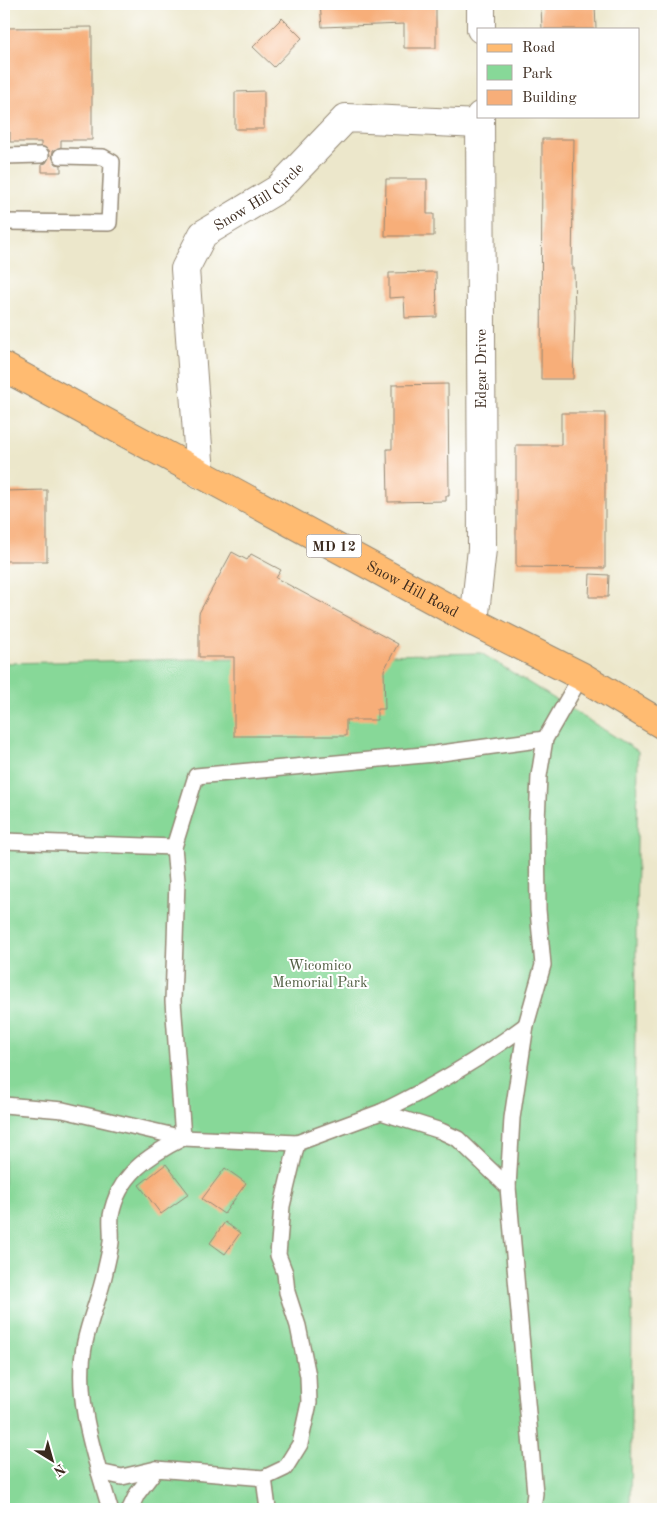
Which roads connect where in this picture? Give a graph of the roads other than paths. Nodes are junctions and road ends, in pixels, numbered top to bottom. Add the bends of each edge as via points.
1 (481, 4) edge
2 (481, 28) edge
3 (480, 120) edge
4 (42, 155) dead end
5 (4, 156) edge
6 (61, 156) dead end
7 (4, 222) edge
8 (4, 367) edge
9 (200, 474) junction
10 (474, 622) junction
11 (581, 676) junction
12 (663, 725) edge
13 (544, 739) junction
14 (4, 841) edge
15 (174, 847) junction
16 (526, 1025) junction
17 (4, 1105) edge
18 (381, 1112) junction
19 (182, 1138) junction
20 (297, 1143) junction
21 (508, 1187) junction
22 (156, 1469) junction
23 (99, 1472) junction
24 (264, 1478) junction
25 (110, 1509) edge
26 (130, 1509) edge
27 (268, 1509) edge
28 (533, 1509) edge

1 - 2 street
3 - 9 street, Snow Hill Circle via 346,118 278,189 204,234 185,269
3 - 10 street, Edgar Drive via 482,549
4 - 5 lane
6 - 7 lane via 103,157 112,162 109,222
8 - 9 main road, Snow Hill Road / MD 12
9 - 10 main road, Snow Hill Road / MD 12
10 - 11 main road, Snow Hill Road / MD 12
11 - 12 main road, Snow Hill Road / MD 12
11 - 13 lane
13 - 15 lane via 434,754 196,776
13 - 16 lane via 537,821 538,910 543,965
14 - 15 lane
15 - 19 lane via 177,881 173,1001
16 - 18 lane via 478,1060 426,1091
16 - 21 lane via 512,1118
17 - 19 lane via 63,1110
18 - 20 lane
18 - 21 lane via 442,1130 458,1139
19 - 20 lane
19 - 23 lane via 153,1153 132,1172 111,1215 111,1243 85,1343 82,1384
20 - 24 lane via 282,1206 278,1255 308,1376 308,1403 300,1444 285,1468
21 - 28 lane via 535,1493
22 - 23 lane via 122,1477
22 - 24 lane
22 - 26 lane
23 - 25 lane
24 - 27 lane

